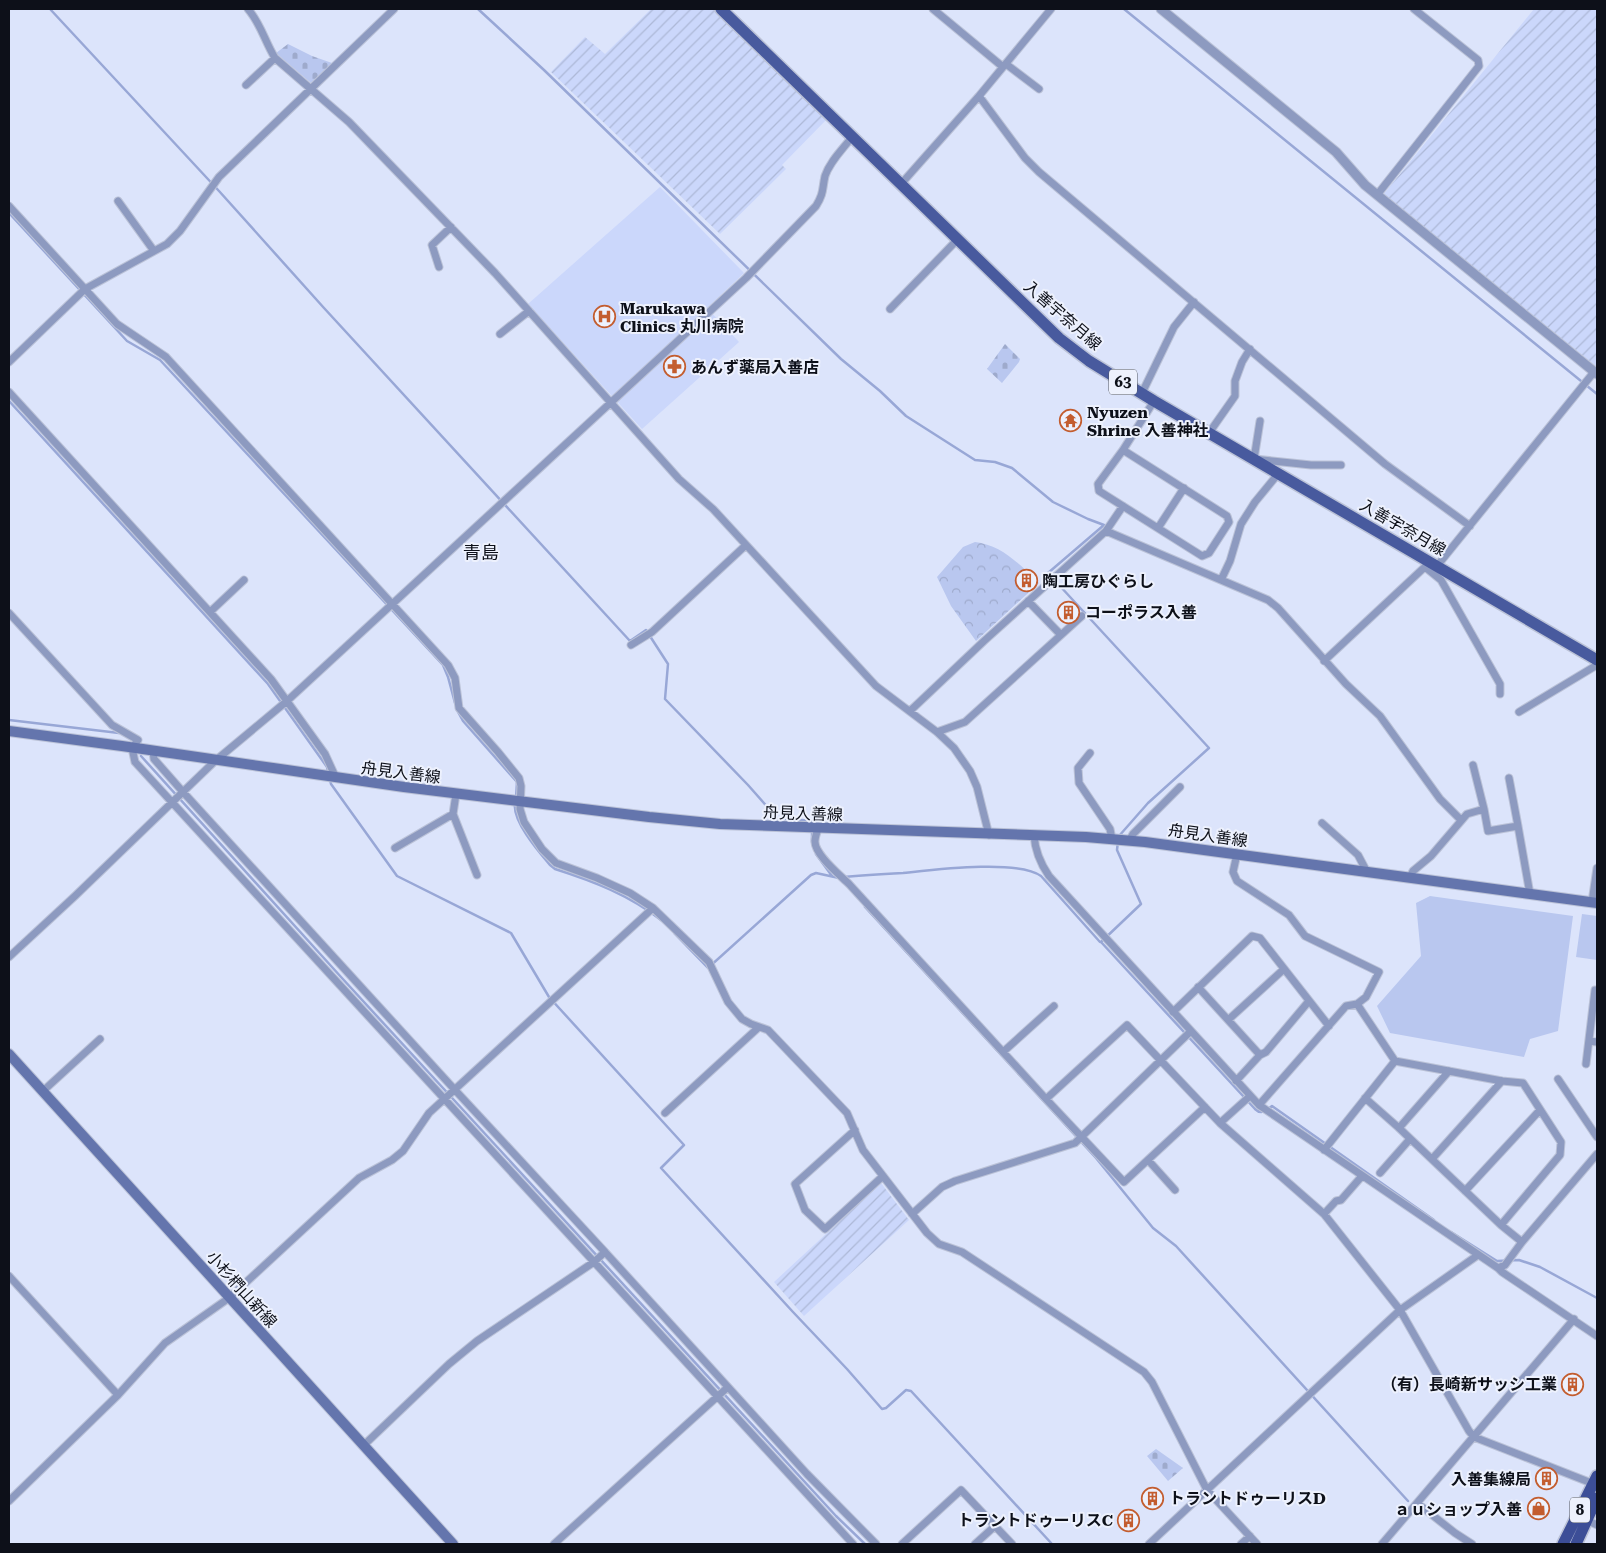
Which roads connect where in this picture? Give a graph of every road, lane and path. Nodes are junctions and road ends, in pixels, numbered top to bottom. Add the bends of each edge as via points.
1 (248, 9) edge
2 (394, 9) edge
3 (721, 9) edge
4 (933, 9) edge
5 (1051, 9) edge
6 (1161, 9) edge
7 (1414, 9) edge
8 (275, 58) junction
9 (1005, 65) junction
10 (246, 85) dead end
11 (311, 88) junction
12 (1039, 89) dead end
13 (979, 96) junction
14 (852, 137) junction
15 (901, 184) junction
16 (1377, 195) junction
17 (118, 201) dead end
18 (9, 206) edge
19 (451, 227) junction
20 (957, 240) junction
21 (154, 251) junction
22 (439, 267) dead end
23 (86, 289) junction
24 (1194, 302) junction
25 (890, 309) dead end
26 (529, 311) junction
27 (500, 334) dead end
28 (1250, 349) junction
29 (9, 362) edge
30 (1596, 373) edge
31 (9, 392) edge
32 (1142, 393) junction
33 (1154, 401) junction
34 (612, 403) junction
35 (1260, 421) dead end
36 (1209, 433) junction
37 (1123, 450) junction
38 (1254, 459) junction
39 (1341, 465) dead end
40 (1278, 474) junction
41 (1184, 488) junction
42 (1123, 506) junction
43 (1470, 526) junction
44 (1158, 528) junction
45 (1106, 531) junction
46 (746, 545) junction
47 (1431, 565) junction
48 (244, 580) dead end
49 (1221, 580) junction
50 (1028, 601) junction
51 (392, 604) junction
52 (210, 612) junction
53 (9, 613) edge
54 (1082, 616) dead end
55 (1061, 635) junction
56 (631, 645) dead end
57 (1597, 660) edge
58 (1324, 661) junction
59 (1597, 665) edge
60 (1500, 694) dead end
61 (286, 701) junction
62 (910, 711) junction
63 (1519, 712) dead end
64 (9, 731) edge
65 (937, 732) junction
66 (132, 748) junction
67 (152, 751) junction
68 (1090, 753) dead end
69 (215, 761) junction
70 (1474, 765) dead end
71 (336, 778) junction
72 (1509, 778) dead end
73 (1180, 787) dead end
74 (182, 793) junction
75 (456, 794) junction
76 (173, 801) junction
77 (521, 802) junction
78 (1484, 810) junction
79 (454, 814) junction
80 (1462, 820) junction
81 (1322, 823) dead end
82 (1518, 826) junction
83 (818, 829) junction
84 (990, 835) junction
85 (1034, 835) junction
86 (1112, 839) junction
87 (1129, 841) junction
88 (395, 848) dead end
89 (1237, 854) junction
90 (1597, 868) edge
91 (1367, 872) junction
92 (477, 875) dead end
93 (1410, 877) junction
94 (1530, 894) junction
95 (1595, 902) edge
96 (653, 908) junction
97 (9, 957) edge
98 (1284, 969) junction
99 (1198, 988) junction
100 (1597, 990) edge
101 (1309, 1001) junction
102 (1357, 1004) junction
103 (1054, 1006) dead end
104 (1173, 1012) junction
105 (1228, 1020) junction
106 (1329, 1026) junction
107 (759, 1027) junction
108 (1190, 1032) junction
109 (100, 1039) dead end
110 (1589, 1042) junction
111 (1597, 1042) edge
112 (1003, 1052) junction
113 (9, 1054) edge
114 (1260, 1055) junction
115 (1161, 1061) junction
116 (1395, 1061) junction
117 (1586, 1064) dead end
118 (1449, 1071) junction
119 (1558, 1078) dead end
120 (1236, 1081) junction
121 (1502, 1081) junction
122 (455, 1090) junction
123 (43, 1091) junction
124 (1250, 1096) junction
125 (1365, 1098) junction
126 (1046, 1099) junction
127 (444, 1100) junction
128 (1259, 1105) junction
129 (1205, 1107) junction
130 (1540, 1110) junction
131 (665, 1113) dead end
132 (1220, 1123) junction
133 (1399, 1128) junction
134 (855, 1130) junction
135 (1081, 1136) junction
136 (1597, 1137) edge
137 (1410, 1139) junction
138 (1324, 1150) junction
139 (1597, 1154) edge
140 (1432, 1159) junction
141 (1148, 1160) junction
142 (1380, 1173) dead end
143 (883, 1176) junction
144 (1362, 1176) junction
145 (1175, 1190) dead end
146 (1465, 1191) junction
147 (912, 1214) junction
148 (1324, 1214) junction
149 (1501, 1225) junction
150 (1522, 1242) junction
151 (605, 1252) junction
152 (1478, 1255) junction
153 (594, 1262) junction
154 (1498, 1268) junction
155 (9, 1276) edge
156 (229, 1298) junction
157 (1400, 1310) junction
158 (1574, 1319) junction
159 (1597, 1336) edge
160 (728, 1387) junction
161 (118, 1395) junction
162 (716, 1396) junction
163 (1474, 1437) junction
164 (364, 1445) junction
165 (1595, 1480) edge
166 (1207, 1490) junction
167 (1597, 1498) edge
168 (9, 1501) edge
169 (1417, 1503) junction
170 (1577, 1516) junction
171 (1597, 1525) edge
172 (995, 1526) junction
173 (1250, 1536) junction
174 (453, 1544) edge
175 (554, 1544) edge
176 (853, 1544) edge
177 (876, 1544) edge
178 (902, 1544) edge
179 (975, 1544) edge
180 (1012, 1544) edge
181 (1149, 1544) edge
182 (1241, 1544) edge
183 (1257, 1544) edge
184 (1382, 1544) edge
185 (1472, 1544) edge
186 (1563, 1544) edge
187 (1576, 1544) edge

1 - 8 street via 258,21
2 - 11 street
3 - 14 main road, 入善宇奈月線 / 63
4 - 9 street
5 - 9 street
6 - 16 street via 1336,152
7 - 16 street via 1478,60 1479,66
8 - 10 street
8 - 11 street
9 - 12 street
9 - 13 street
11 - 19 street via 349,122
11 - 21 street via 219,177 180,231
13 - 15 street
13 - 24 street via 1039,172
14 - 15 main road, 入善宇奈月線 / 63
14 - 34 street via 830,165 822,197 816,206 746,278
15 - 20 main road, 入善宇奈月線 / 63
16 - 30 street
17 - 21 street
18 - 23 street
19 - 22 street via 432,245
19 - 26 street
20 - 25 street
20 - 32 main road, 入善宇奈月線 / 63 via 1059,338 1089,361
21 - 23 street
23 - 29 street
23 - 51 street via 117,324 166,357
24 - 28 street
24 - 32 street via 1174,327
26 - 27 street
26 - 34 street
28 - 36 street via 1235,381 1235,396
28 - 43 street via 1385,464
30 - 43 street
31 - 52 street
32 - 33 main road, 入善宇奈月線 / 63
33 - 36 main road, 入善宇奈月線 / 63
33 - 37 street
34 - 46 street via 678,478
34 - 51 street
35 - 38 street
36 - 38 main road, 入善宇奈月線 / 63
37 - 41 street
37 - 42 street via 1098,484 1099,491
38 - 39 street
38 - 40 main road, 入善宇奈月線 / 63
40 - 47 main road, 入善宇奈月線 / 63
40 - 49 street via 1241,524
41 - 44 street
41 - 44 street via 1227,516 1229,522 1209,553 1202,556
42 - 44 street
42 - 45 street
43 - 47 street
45 - 49 street
45 - 50 street
46 - 56 street via 652,632
46 - 62 street via 876,686
47 - 57 main road, 入善宇奈月線 / 63
47 - 58 street
47 - 60 street via 1500,684
48 - 52 street
49 - 58 street via 1268,600
50 - 55 street
50 - 62 street
51 - 61 street
51 - 77 street via 448,665 455,678 459,708 519,778
52 - 61 street via 271,679
53 - 66 street via 112,724 138,740
54 - 55 street
55 - 65 street via 965,722
58 - 80 street via 1380,716 1440,799
59 - 63 street
61 - 69 street
61 - 71 street via 324,754
62 - 65 street
64 - 66 main road, 舟見入善線
65 - 84 street via 954,748 970,771
66 - 67 main road, 舟見入善線
66 - 76 street via 135,762
67 - 69 main road, 舟見入善線
67 - 74 street via 154,759
68 - 86 street via 1078,768 1079,783 1110,829
69 - 71 main road, 舟見入善線
69 - 74 street
70 - 78 street
71 - 75 main road, 舟見入善線
72 - 82 street
73 - 87 street
74 - 76 street
74 - 122 street
75 - 77 main road, 舟見入善線
75 - 79 street
76 - 97 street
76 - 127 street
77 - 83 main road, 舟見入善線 via 720,824
77 - 96 street via 524,822 556,864 597,878
78 - 80 street via 1467,814
78 - 82 street via 1488,831
79 - 88 street
79 - 92 street
80 - 93 street
81 - 91 street via 1358,855
82 - 94 street
83 - 84 main road, 舟見入善線
83 - 112 street via 815,841 818,851
84 - 85 main road, 舟見入善線
85 - 86 main road, 舟見入善線
85 - 104 street via 1035,848 1049,876
86 - 87 main road, 舟見入善線
87 - 89 main road, 舟見入善線
89 - 91 main road, 舟見入善線
89 - 102 street via 1233,872 1237,880 1289,915 1305,936 1379,972 1366,997
90 - 95 street
91 - 93 main road, 舟見入善線
93 - 94 main road, 舟見入善線
94 - 95 main road, 舟見入善線
96 - 107 street via 709,962 728,1002 742,1019
96 - 122 street
98 - 99 street via 1260,938 1252,936
98 - 101 street
98 - 105 street
99 - 104 street
99 - 105 street
100 - 110 street
101 - 106 street
101 - 114 street
102 - 106 street via 1346,1006
102 - 116 street
103 - 112 street
104 - 108 street
105 - 114 street
106 - 128 street
107 - 131 street
107 - 134 street via 768,1030 847,1113
108 - 115 street
108 - 120 street
109 - 123 street
110 - 111 street
110 - 117 street
112 - 126 street
113 - 123 main road, 小杉椚山新線
114 - 120 street
115 - 126 street via 1127,1025
115 - 129 street
115 - 135 street
116 - 118 street
116 - 125 street
118 - 121 street
118 - 133 street
119 - 136 street
120 - 124 street
121 - 130 street via 1523,1083
121 - 140 street
122 - 127 street
122 - 151 street
123 - 156 main road, 小杉椚山新線
124 - 128 street
124 - 132 street
125 - 133 street
125 - 138 street
126 - 135 street
127 - 153 street
127 - 156 street via 429,1113 403,1151 359,1178
128 - 138 street
129 - 132 street
129 - 141 street
130 - 146 street
130 - 149 street via 1561,1142 1560,1156
132 - 148 street
133 - 137 street
134 - 143 street via 863,1150
134 - 143 street via 795,1184 805,1210 825,1229
135 - 141 street via 1124,1182
135 - 147 street via 1075,1143 955,1181 942,1187
137 - 140 street
137 - 142 street
138 - 144 street
139 - 150 street
140 - 146 street
141 - 145 street
143 - 147 street
144 - 148 street
144 - 152 street
146 - 149 street
147 - 166 street via 939,1244 962,1252 1144,1372
148 - 157 street
149 - 150 street
150 - 154 street via 1505,1265
151 - 153 street
151 - 160 street
152 - 154 street
152 - 157 street
153 - 162 street
153 - 164 street via 477,1341
154 - 158 street
155 - 161 street
156 - 161 street via 165,1343
156 - 164 main road, 小杉椚山新線
157 - 163 street
157 - 166 street
158 - 159 street
158 - 163 street
160 - 162 street
160 - 177 street
161 - 168 street
162 - 175 street
162 - 176 street
163 - 165 street
163 - 169 street
164 - 174 main road, 小杉椚山新線
165 - 170 highway, 8
166 - 173 street
166 - 181 street
167 - 187 highway, 8
169 - 184 street
169 - 185 street
170 - 171 street
170 - 186 highway, 8
172 - 178 street via 961,1490
172 - 179 street
172 - 180 street
173 - 182 street
173 - 183 street

